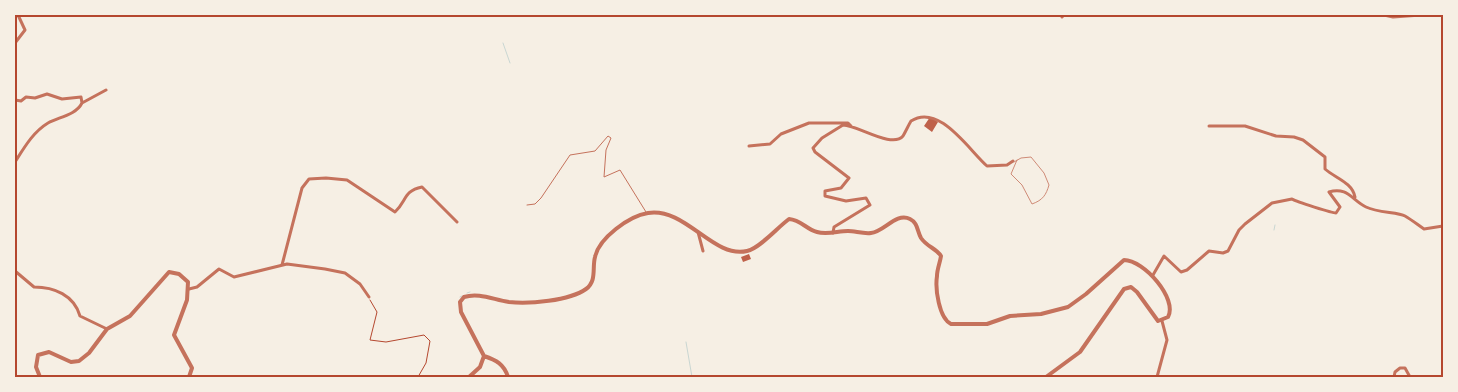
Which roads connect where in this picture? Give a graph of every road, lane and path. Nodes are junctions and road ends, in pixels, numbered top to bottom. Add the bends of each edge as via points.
1 (18, 15) edge
2 (1384, 15) edge
3 (1421, 15) edge
4 (15, 43) edge
5 (106, 90) dead end
6 (15, 100) edge
7 (82, 104) junction
8 (1209, 126) dead end
9 (851, 127) junction
10 (749, 146) dead end
11 (1014, 161) dead end
12 (15, 162) edge
13 (1355, 197) junction
14 (527, 205) dead end
15 (647, 213) junction
16 (457, 222) dead end
17 (1443, 226) edge
18 (698, 231) junction
19 (832, 233) junction
20 (703, 251) dead end
21 (282, 265) junction
22 (15, 271) edge
23 (1153, 275) junction
24 (189, 289) junction
25 (369, 297) joint
26 (1162, 321) junction
27 (107, 329) junction
28 (484, 356) junction
29 (40, 377) edge
30 (189, 377) edge
31 (418, 377) edge
32 (469, 377) edge
33 (508, 377) edge
34 (1046, 377) edge
35 (1157, 377) edge
36 (1394, 377) edge
37 (1410, 377) edge

1 - 4 street via 24,30
2 - 3 street
5 - 7 street
6 - 7 street via 47,94 62,98 81,97
7 - 12 street via 77,110 33,134
8 - 13 street via 1245,126 1303,140 1325,157 1325,169 1338,176 1354,191
9 - 10 street via 848,123 809,123 782,134 770,144
9 - 11 street via 890,141 904,135 911,121 927,116 948,127 987,166 1007,165
9 - 19 street via 842,126 822,138 813,148 849,178 841,188 825,191 825,196 846,201 866,198 870,201 867,208 834,227
13 - 17 street via 1367,208 1402,214 1424,229
13 - 23 street via 1345,192 1328,192 1340,207 1331,214 1321,208 1301,205 1292,198 1272,203 1239,230 1228,251 1209,251 1182,272 1164,256
14 - 15 lane via 535,204 541,198 570,155 595,151 608,136 611,138 606,150 604,177 620,170
15 - 18 street via 669,216
15 - 28 street via 608,235 595,256 592,282 576,294 537,302 464,297 460,302 461,312
16 - 21 street via 422,187 405,194 401,207 395,212 348,180 309,179 302,188
18 - 19 street via 716,245 739,251 750,250 789,219 798,220 819,233
18 - 20 street
19 - 23 street via 871,233 904,217 911,219 920,237 941,256 936,276 937,292 947,322 951,324 987,324 1010,316 1041,314 1068,307 1124,260 1134,262
21 - 24 street via 234,277 218,269 197,287
21 - 25 street via 345,273 360,284
22 - 27 street via 34,287 45,287 70,298 76,303 80,316
23 - 26 street via 1171,309
24 - 27 street via 188,282 179,274 169,272 130,316
24 - 30 street via 174,335 192,368
25 - 31 path via 377,312 370,340 386,342 424,335 430,341 426,363
26 - 34 street via 1155,318 1137,292 1131,287 1124,288 1080,352
26 - 35 street via 1167,340
27 - 29 street via 80,362 71,362 48,352 38,355 36,367
28 - 32 street via 480,367
28 - 33 street via 504,367
36 - 37 street via 1400,368 1405,368

